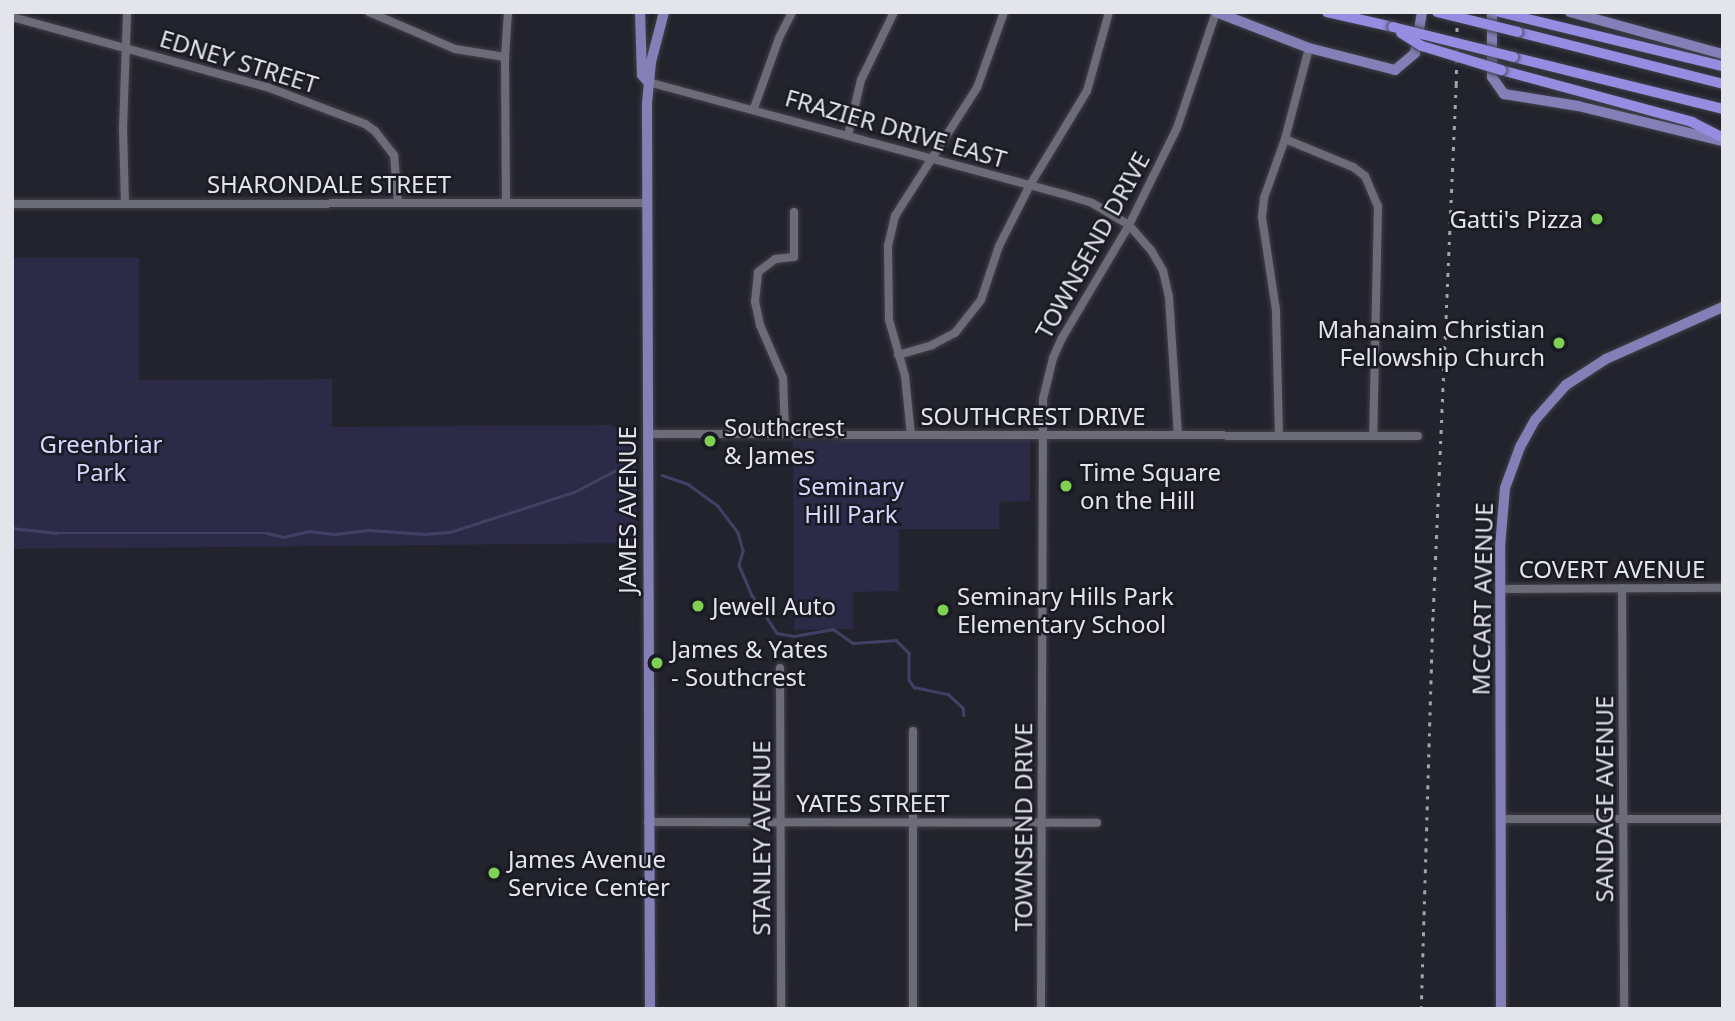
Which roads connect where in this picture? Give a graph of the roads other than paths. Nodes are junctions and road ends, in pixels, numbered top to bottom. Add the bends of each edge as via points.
1 (127, 12) edge
2 (369, 12) edge
3 (509, 12) edge
4 (640, 12) edge
5 (664, 12) edge
6 (792, 12) edge
7 (894, 12) edge
8 (1004, 12) edge
9 (1110, 12) edge
10 (1216, 12) edge
11 (1327, 12) edge
12 (1422, 12) edge
13 (1437, 12) edge
14 (1492, 12) edge
15 (1499, 12) edge
16 (1570, 12) edge
17 (12, 18) edge
18 (1393, 27) junction
19 (124, 46) junction
20 (1309, 48) junction
21 (1723, 54) edge
22 (505, 57) junction
23 (1723, 66) edge
24 (648, 82) junction
25 (1723, 84) edge
26 (754, 108) junction
27 (1723, 109) edge
28 (848, 135) junction
29 (1285, 139) junction
30 (1723, 139) edge
31 (931, 159) junction
32 (1030, 185) junction
33 (398, 203) junction
34 (506, 203) junction
35 (646, 203) junction
36 (12, 204) edge
37 (125, 204) junction
38 (794, 212) dead end
39 (1129, 225) junction
40 (1723, 307) edge
41 (898, 355) junction
42 (647, 434) junction
43 (785, 434) junction
44 (911, 435) junction
45 (1042, 435) junction
46 (1178, 436) junction
47 (1279, 436) junction
48 (1373, 436) junction
49 (1418, 436) dead end
50 (1622, 588) junction
51 (1723, 588) edge
52 (1501, 589) junction
53 (780, 668) dead end
54 (913, 731) dead end
55 (1501, 819) junction
56 (1623, 819) junction
57 (1723, 819) edge
58 (649, 822) junction
59 (780, 822) junction
60 (913, 822) junction
61 (1043, 822) junction
62 (1097, 822) dead end
63 (650, 1009) edge
64 (781, 1009) edge
65 (913, 1009) edge
66 (1041, 1009) edge
67 (1501, 1009) edge
68 (1624, 1009) edge

1 - 19 street
2 - 22 street via 454,50
3 - 22 street
4 - 24 main road via 642,75
5 - 24 main road, JAMES AVENUE
6 - 26 street
7 - 28 street via 860,80
8 - 31 street via 977,88
9 - 32 street via 1087,91
10 - 20 main road
10 - 39 street, TOWNSEND DRIVE via 1177,128
11 - 18 highway
12 - 20 main road via 1415,53 1395,70
13 - 25 highway, bridge
14 - 30 main road via 1492,77 1504,94
15 - 23 highway
16 - 21 main road
17 - 19 street, EDNEY STREET
18 - 27 highway, bridge
18 - 30 highway, bridge via 1422,46 1692,122
19 - 33 street, EDNEY STREET via 267,87 365,124 394,155
19 - 37 street
20 - 29 street
22 - 34 street
24 - 26 street, FRAZIER DRIVE EAST
24 - 35 main road, JAMES AVENUE
26 - 28 street, FRAZIER DRIVE EAST
28 - 31 street, FRAZIER DRIVE EAST
29 - 47 street via 1264,198 1262,218 1276,310
29 - 48 street via 1353,167 1365,176 1378,206
31 - 32 street, FRAZIER DRIVE EAST
31 - 41 street via 895,216 888,246 889,320
32 - 39 street, FRAZIER DRIVE EAST via 1092,203
32 - 41 street via 970,316 955,333
33 - 34 street, SHARONDALE STREET
33 - 37 street, SHARONDALE STREET
34 - 35 street, SHARONDALE STREET
35 - 42 main road, JAMES AVENUE
36 - 37 street, SHARONDALE STREET
38 - 43 street via 794,257 775,259 758,272 755,302 783,378
39 - 45 street, TOWNSEND DRIVE via 1053,358 1043,399
39 - 46 street, FRAZIER DRIVE EAST via 1163,271 1169,297
40 - 52 main road, MCCART AVENUE via 1582,373 1535,419 1505,488
41 - 44 street via 905,376
42 - 43 street, SOUTHCREST DRIVE
42 - 58 main road, JAMES AVENUE
43 - 44 street, SOUTHCREST DRIVE
44 - 45 street, SOUTHCREST DRIVE
45 - 46 street, SOUTHCREST DRIVE
45 - 61 street, TOWNSEND DRIVE
46 - 47 street, SOUTHCREST DRIVE
47 - 48 street, SOUTHCREST DRIVE
48 - 49 street, SOUTHCREST DRIVE
50 - 51 street, COVERT AVENUE
50 - 52 street, COVERT AVENUE
50 - 56 street, SANDAGE AVENUE
52 - 55 main road, MCCART AVENUE
53 - 59 street, STANLEY AVENUE
54 - 60 street
55 - 56 street
55 - 67 main road, MCCART AVENUE
56 - 57 street
56 - 68 street, SANDAGE AVENUE
58 - 59 street, YATES STREET
58 - 63 main road, JAMES AVENUE
59 - 60 street, YATES STREET
59 - 64 street, STANLEY AVENUE
60 - 61 street, YATES STREET
60 - 65 street
61 - 62 street, YATES STREET
61 - 66 street, TOWNSEND DRIVE

